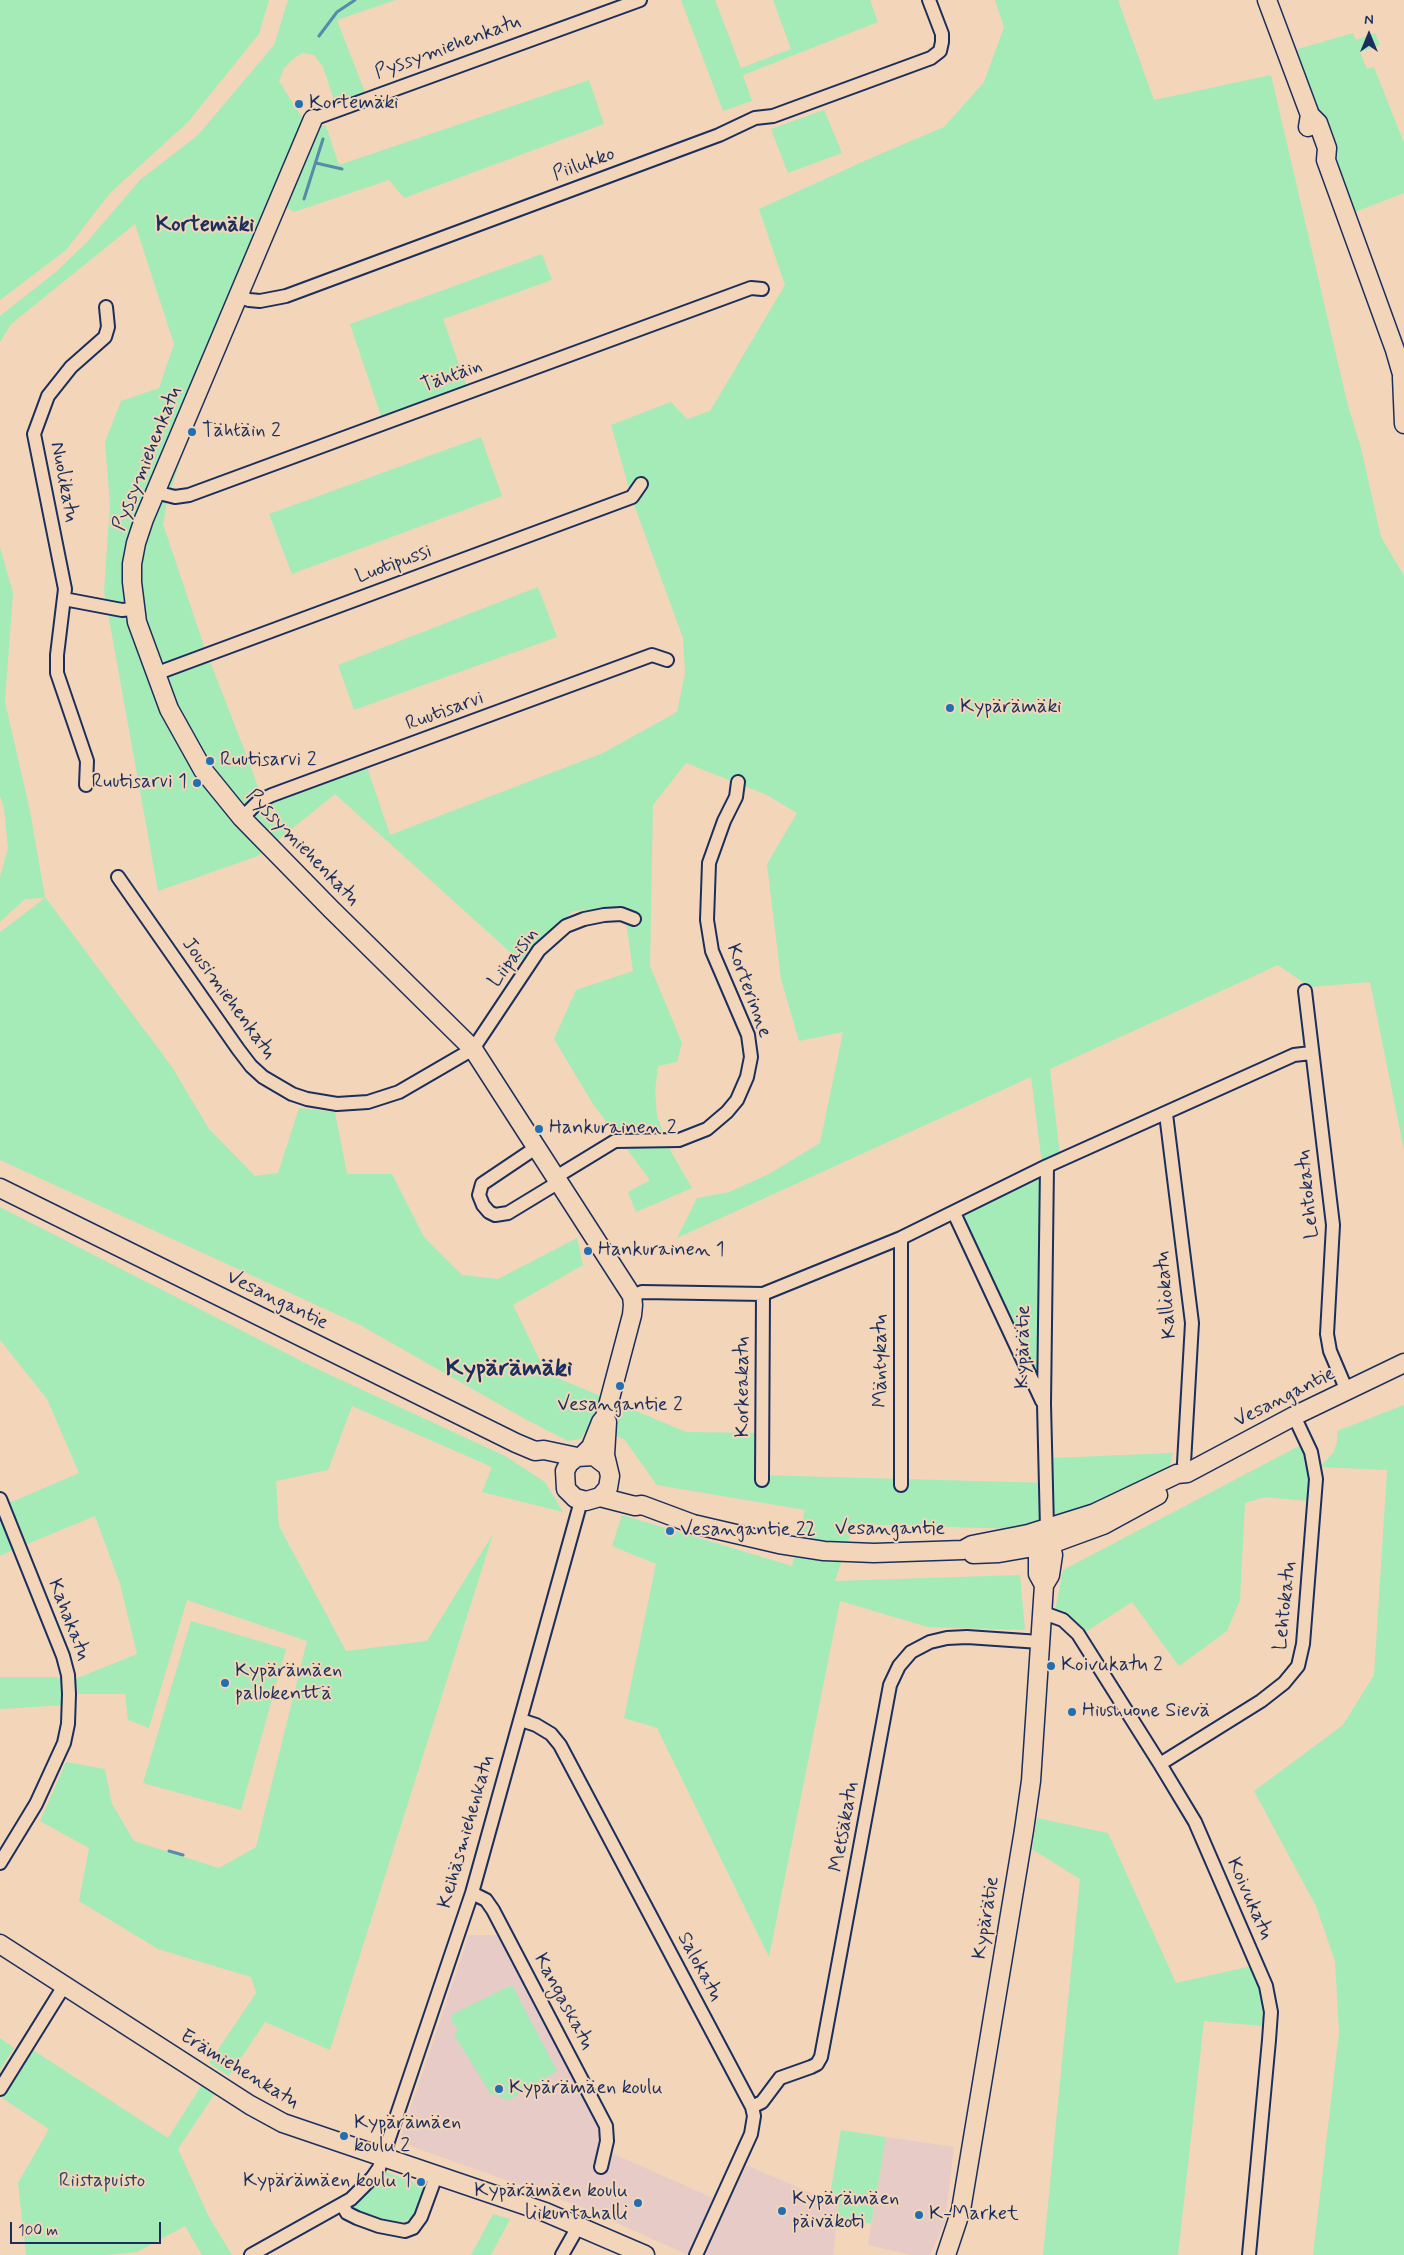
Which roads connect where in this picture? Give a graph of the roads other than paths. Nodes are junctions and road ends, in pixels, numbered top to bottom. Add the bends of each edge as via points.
1 (640, 0) edge
2 (929, 0) edge
3 (1268, 0) edge
4 (320, 117) joint
5 (762, 289) dead end
6 (238, 296) junction
7 (106, 307) dead end
8 (1403, 379) edge
9 (1404, 424) edge
10 (640, 484) dead end
11 (155, 492) junction
12 (64, 599) junction
13 (134, 609) junction
14 (667, 660) dead end
15 (155, 674) junction
16 (738, 782) dead end
17 (86, 785) dead end
18 (242, 818) junction
19 (118, 877) dead end
20 (634, 919) dead end
21 (1305, 991) dead end
22 (473, 1049) junction
23 (1312, 1053) junction
24 (1166, 1114) junction
25 (537, 1147) junction
26 (1047, 1166) junction
27 (557, 1180) junction
28 (0, 1188) edge
29 (954, 1213) junction
30 (901, 1238) junction
31 (763, 1294) junction
32 (632, 1296) junction
33 (1404, 1362) edge
34 (1347, 1390) junction
35 (1044, 1404) junction
36 (1294, 1416) junction
37 (605, 1417) junction
38 (535, 1451) junction
39 (580, 1457) junction
40 (1187, 1473) junction
41 (608, 1474) junction
42 (564, 1476) junction
43 (762, 1480) dead end
44 (901, 1485) dead end
45 (600, 1498) junction
46 (0, 1499) edge
47 (642, 1506) junction
48 (580, 1507) junction
49 (1046, 1539) junction
50 (1041, 1612) junction
51 (1040, 1642) junction
52 (521, 1720) junction
53 (1160, 1764) junction
54 (0, 1863) edge
55 (472, 1893) junction
56 (0, 1944) edge
57 (64, 1986) junction
58 (0, 2089) edge
59 (752, 2107) junction
60 (382, 2158) junction
61 (602, 2167) dead end
62 (436, 2176) junction
63 (342, 2204) junction
64 (579, 2225) junction
65 (251, 2255) edge
66 (562, 2255) edge
67 (645, 2255) edge
68 (696, 2255) edge
69 (946, 2255) edge
70 (1249, 2255) edge

1 - 4 street, Pyssymiehenkatu
2 - 6 street, Piilukko via 942,34 940,51 932,58 772,116 755,118 692,145 286,296 260,301
3 - 8 street via 1310,115 1318,123 1327,148 1326,160
4 - 6 street, Pyssymiehenkatu
5 - 11 street, Tähtäin via 751,288 189,495 175,497
6 - 11 street, Pyssymiehenkatu
7 - 12 street, Nuolikatu via 108,327 105,337 71,367 48,396 34,434 65,588
8 - 9 street
10 - 15 street, Luotipussi via 632,497
11 - 13 street, Pyssymiehenkatu via 136,543 132,582
12 - 13 street via 122,610
12 - 17 street, Nuolikatu via 56,656 57,673 87,761
13 - 15 street, Pyssymiehenkatu
14 - 18 street, Ruutisarvi via 652,656 272,794
15 - 18 street, Pyssymiehenkatu via 186,742 203,770
16 - 27 street, Korterinne via 736,796 709,863 707,920 712,951 748,1035 751,1057 748,1077 737,1100 707,1129 678,1140 615,1141
18 - 22 street, Pyssymiehenkatu
19 - 22 street, Jousimiehenkatu via 238,1050 263,1078 292,1094 337,1104 383,1099
20 - 22 street, Liipaisin via 620,914 604,915 584,919 556,932 539,950
21 - 23 street, Lehtokatu
22 - 25 street, Pyssymiehenkatu
23 - 24 street via 1294,1055
23 - 34 street, Lehtokatu via 1333,1226 1327,1334 1330,1351
24 - 26 street
24 - 40 street, Kalliokatu via 1192,1323 1184,1463
25 - 27 street, Pyssymiehenkatu
25 - 27 street, Korterinne via 482,1184 479,1195 483,1205 495,1215 508,1213
26 - 29 street
26 - 35 street, Kypärätie
27 - 32 street, Pyssymiehenkatu
28 - 38 street, Vesangantie
29 - 30 street
29 - 35 street
30 - 31 street
30 - 44 street, Mäntykatu
31 - 32 street via 642,1292
31 - 43 street, Korkeakatu
32 - 37 street via 632,1315
33 - 34 street, Vesangantie
34 - 36 street, Vesangantie
35 - 49 street, Kypärätie
36 - 40 street, Vesangantie
36 - 53 street, Lehtokatu via 1311,1452 1316,1479 1303,1644 1298,1666 1284,1683 1261,1701
37 - 39 street via 591,1448
37 - 41 street
38 - 39 street, Vesangantie
38 - 42 street, Vesangantie via 540,1458 559,1468
39 - 41 street via 594,1456
39 - 42 street via 570,1463
40 - 49 street, Vesangantie via 1177,1474
41 - 45 street
41 - 47 street, Vesangantie
42 - 48 street via 566,1488
45 - 47 street, Vesangantie
45 - 48 street
46 - 54 street, Kahakatu via 63,1656 68,1675 69,1706 64,1743 36,1804
47 - 49 street, Vesangantie via 741,1537 797,1547 874,1553 963,1550 972,1545
48 - 52 street, Keihäsmiehenkatu
49 - 50 street, Kypärätie via 1052,1566 1044,1585
50 - 51 street, Kypärätie
50 - 53 street, Koivukatu via 1063,1620 1078,1634
51 - 59 street, Metsäkatu via 947,1638 911,1652 899,1666 890,1685 821,2057 817,2064 780,2078 762,2102
51 - 69 street, Kypärätie via 1031,1781 1024,1830 961,2210
52 - 55 street, Keihäsmiehenkatu
52 - 59 street, Salokatu via 544,1729 560,1745
53 - 70 street, Koivukatu via 1195,1822 1266,1986 1271,2012
55 - 60 street, Keihäsmiehenkatu
55 - 61 street, Kangaskatu via 486,1900 493,1910 606,2126
56 - 57 street, Erämiehenkatu
57 - 58 street
57 - 60 street, Erämiehenkatu via 265,2114
59 - 68 street, Salokatu via 751,2134
60 - 62 street, Erämiehenkatu
60 - 63 street, Keihäsmiehenkatu via 372,2178
62 - 63 street via 421,2216 413,2228 405,2231 357,2218 347,2213
62 - 64 street, Erämiehenkatu
63 - 65 street, Keihäsmiehenkatu
64 - 66 street
64 - 67 street, Erämiehenkatu

